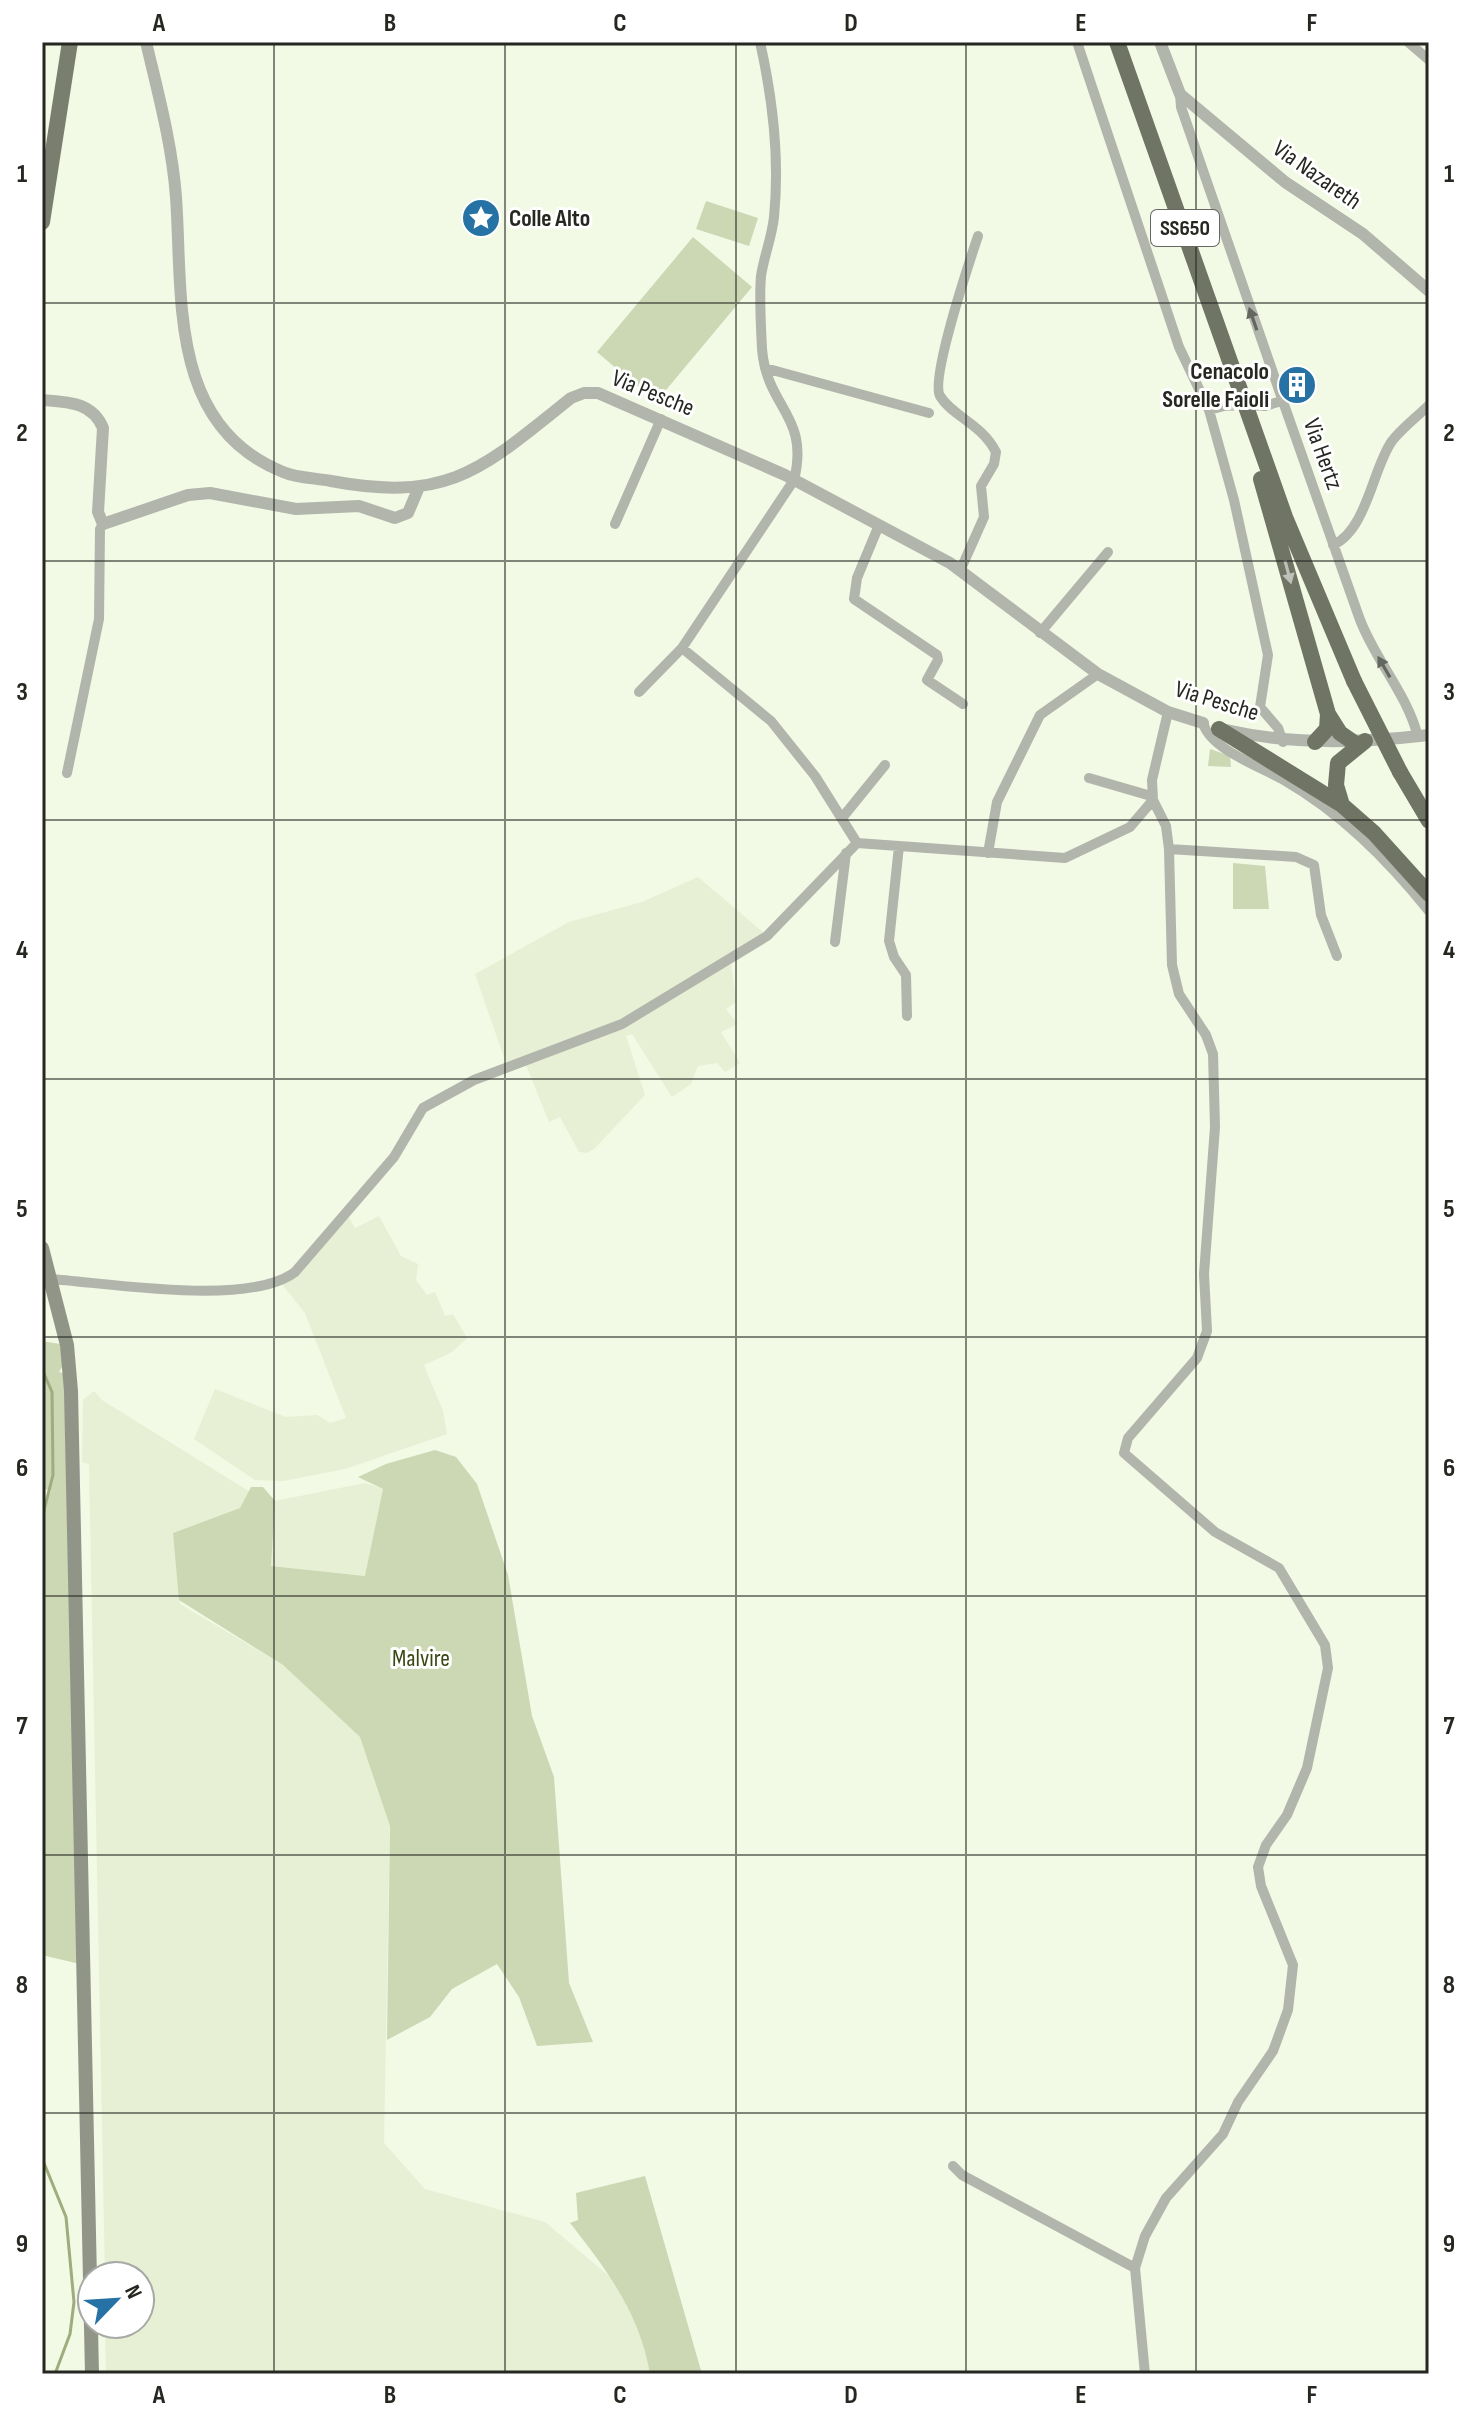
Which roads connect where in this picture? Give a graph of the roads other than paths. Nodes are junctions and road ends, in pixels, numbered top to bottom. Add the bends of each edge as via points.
1 (70, 42) edge
2 (146, 42) edge
3 (760, 42) edge
4 (1077, 42) edge
5 (1117, 42) edge
6 (1160, 42) edge
7 (1408, 42) edge
8 (1429, 60) edge
9 (1180, 94) junction
10 (42, 222) edge
11 (978, 236) dead end
12 (1429, 291) edge
13 (765, 368) junction
14 (42, 400) edge
15 (1281, 401) junction
16 (1429, 405) edge
17 (1224, 406) tunnel mouth
18 (1209, 410) junction
19 (1258, 410) junction
20 (929, 413) dead end
21 (661, 419) junction
22 (794, 480) junction
23 (419, 487) junction
24 (103, 524) junction
25 (615, 524) dead end
26 (879, 525) junction
27 (1333, 545) junction
28 (1108, 552) dead end
29 (960, 571) junction
30 (1040, 633) junction
31 (682, 648) junction
32 (1098, 674) junction
33 (639, 692) dead end
34 (963, 704) dead end
35 (1168, 712) junction
36 (1328, 714) junction
37 (1211, 726) junction
38 (1423, 736) edge
39 (1359, 741) junction
40 (1283, 742) junction
41 (1315, 742) junction
42 (885, 765) dead end
43 (1400, 772) junction
44 (67, 773) dead end
45 (1089, 778) dead end
46 (1152, 798) junction
47 (1342, 805) junction
48 (1429, 810) edge
49 (842, 818) junction
50 (1429, 821) edge
51 (857, 843) junction
52 (899, 846) junction
53 (1169, 849) junction
54 (846, 853) junction
55 (988, 853) junction
56 (1429, 894) edge
57 (1429, 911) edge
58 (835, 942) dead end
59 (1337, 956) dead end
60 (907, 1016) dead end
61 (42, 1248) edge
62 (50, 1279) junction
63 (953, 2166) dead end
64 (1135, 2268) junction
65 (92, 2374) edge
66 (1145, 2374) edge

1 - 10 main road
2 - 23 street, Via Pesche via 169,135 188,364 214,418 241,448 284,472 362,487
3 - 13 street via 777,139 774,220 761,280
4 - 18 street via 1179,347
5 - 19 highway, SS650
6 - 9 street, Via Hertz
7 - 8 street
9 - 12 street, Via Nazareth
15 -> 9 street, Via Hertz
11 - 29 street via 937,390 942,400 977,425 996,452 981,486 984,517
13 - 20 street
13 - 22 street via 773,395 799,439
14 - 24 street via 73,403 98,415 103,428 98,512
15 - 19 street
15 - 27 street, Via Hertz
16 - 27 street via 1392,441 1371,496
17 - 18 street
18 - 40 street via 1268,655 1260,707
19 -> 36 highway via 1258,468
19 - 43 highway, SS650, bridge via 1308,578
21 - 22 street, Via Pesche
21 - 23 street, Via Pesche via 598,393 584,393 469,474
21 - 25 street
22 - 26 street, Via Pesche
22 - 31 street
23 - 24 street via 408,513 395,518 359,506 296,509 210,493 188,495
24 - 44 street via 99,619
26 - 29 street, Via Pesche
26 - 34 street via 854,599 937,655 927,680
38 -> 27 street, Via Hertz via 1361,623
28 - 30 street
29 - 30 street, Via Pesche
30 - 32 street, Via Pesche
31 - 33 street
31 - 49 street via 771,721
32 - 35 street, Via Pesche
32 - 55 street via 1040,715 997,802
35 - 37 street, Via Pesche
35 - 46 street via 1157,747
36 - 39 highway via 1340,733
36 - 41 highway via 1327,729
37 - 40 street, Via Pesche
37 - 47 highway
37 - 57 street via 1206,732 1217,745 1328,807 1361,835
38 - 39 street, Via Pesche
39 - 41 street, Via Pesche
39 - 47 highway via 1338,763 1336,785
40 - 41 street, Via Pesche
42 - 49 street
43 - 48 highway
43 - 50 highway, SS650
45 - 46 street
46 - 53 street via 1166,826
46 - 55 street via 1130,827 1065,858
47 - 56 highway
49 - 51 street
51 - 52 street
51 - 54 street
52 - 55 street
52 - 60 street via 889,941 906,975
53 - 59 street via 1307,860 1317,874 1321,915
53 - 64 street via 1172,965 1179,994 1213,1054 1215,1140 1204,1274 1207,1331 1197,1358 1128,1438 1124,1453 1215,1532 1279,1568 1325,1645 1328,1668 1307,1768 1258,1867 1293,1965 1288,2010 1273,2051 1223,2134 1166,2198
54 - 58 street
54 - 62 street via 767,936 664,999 622,1024 474,1080 423,1108 394,1157 281,1283 224,1291
61 - 62 main road
62 - 65 main road via 67,1345 71,1391
63 - 64 street
64 - 66 street

